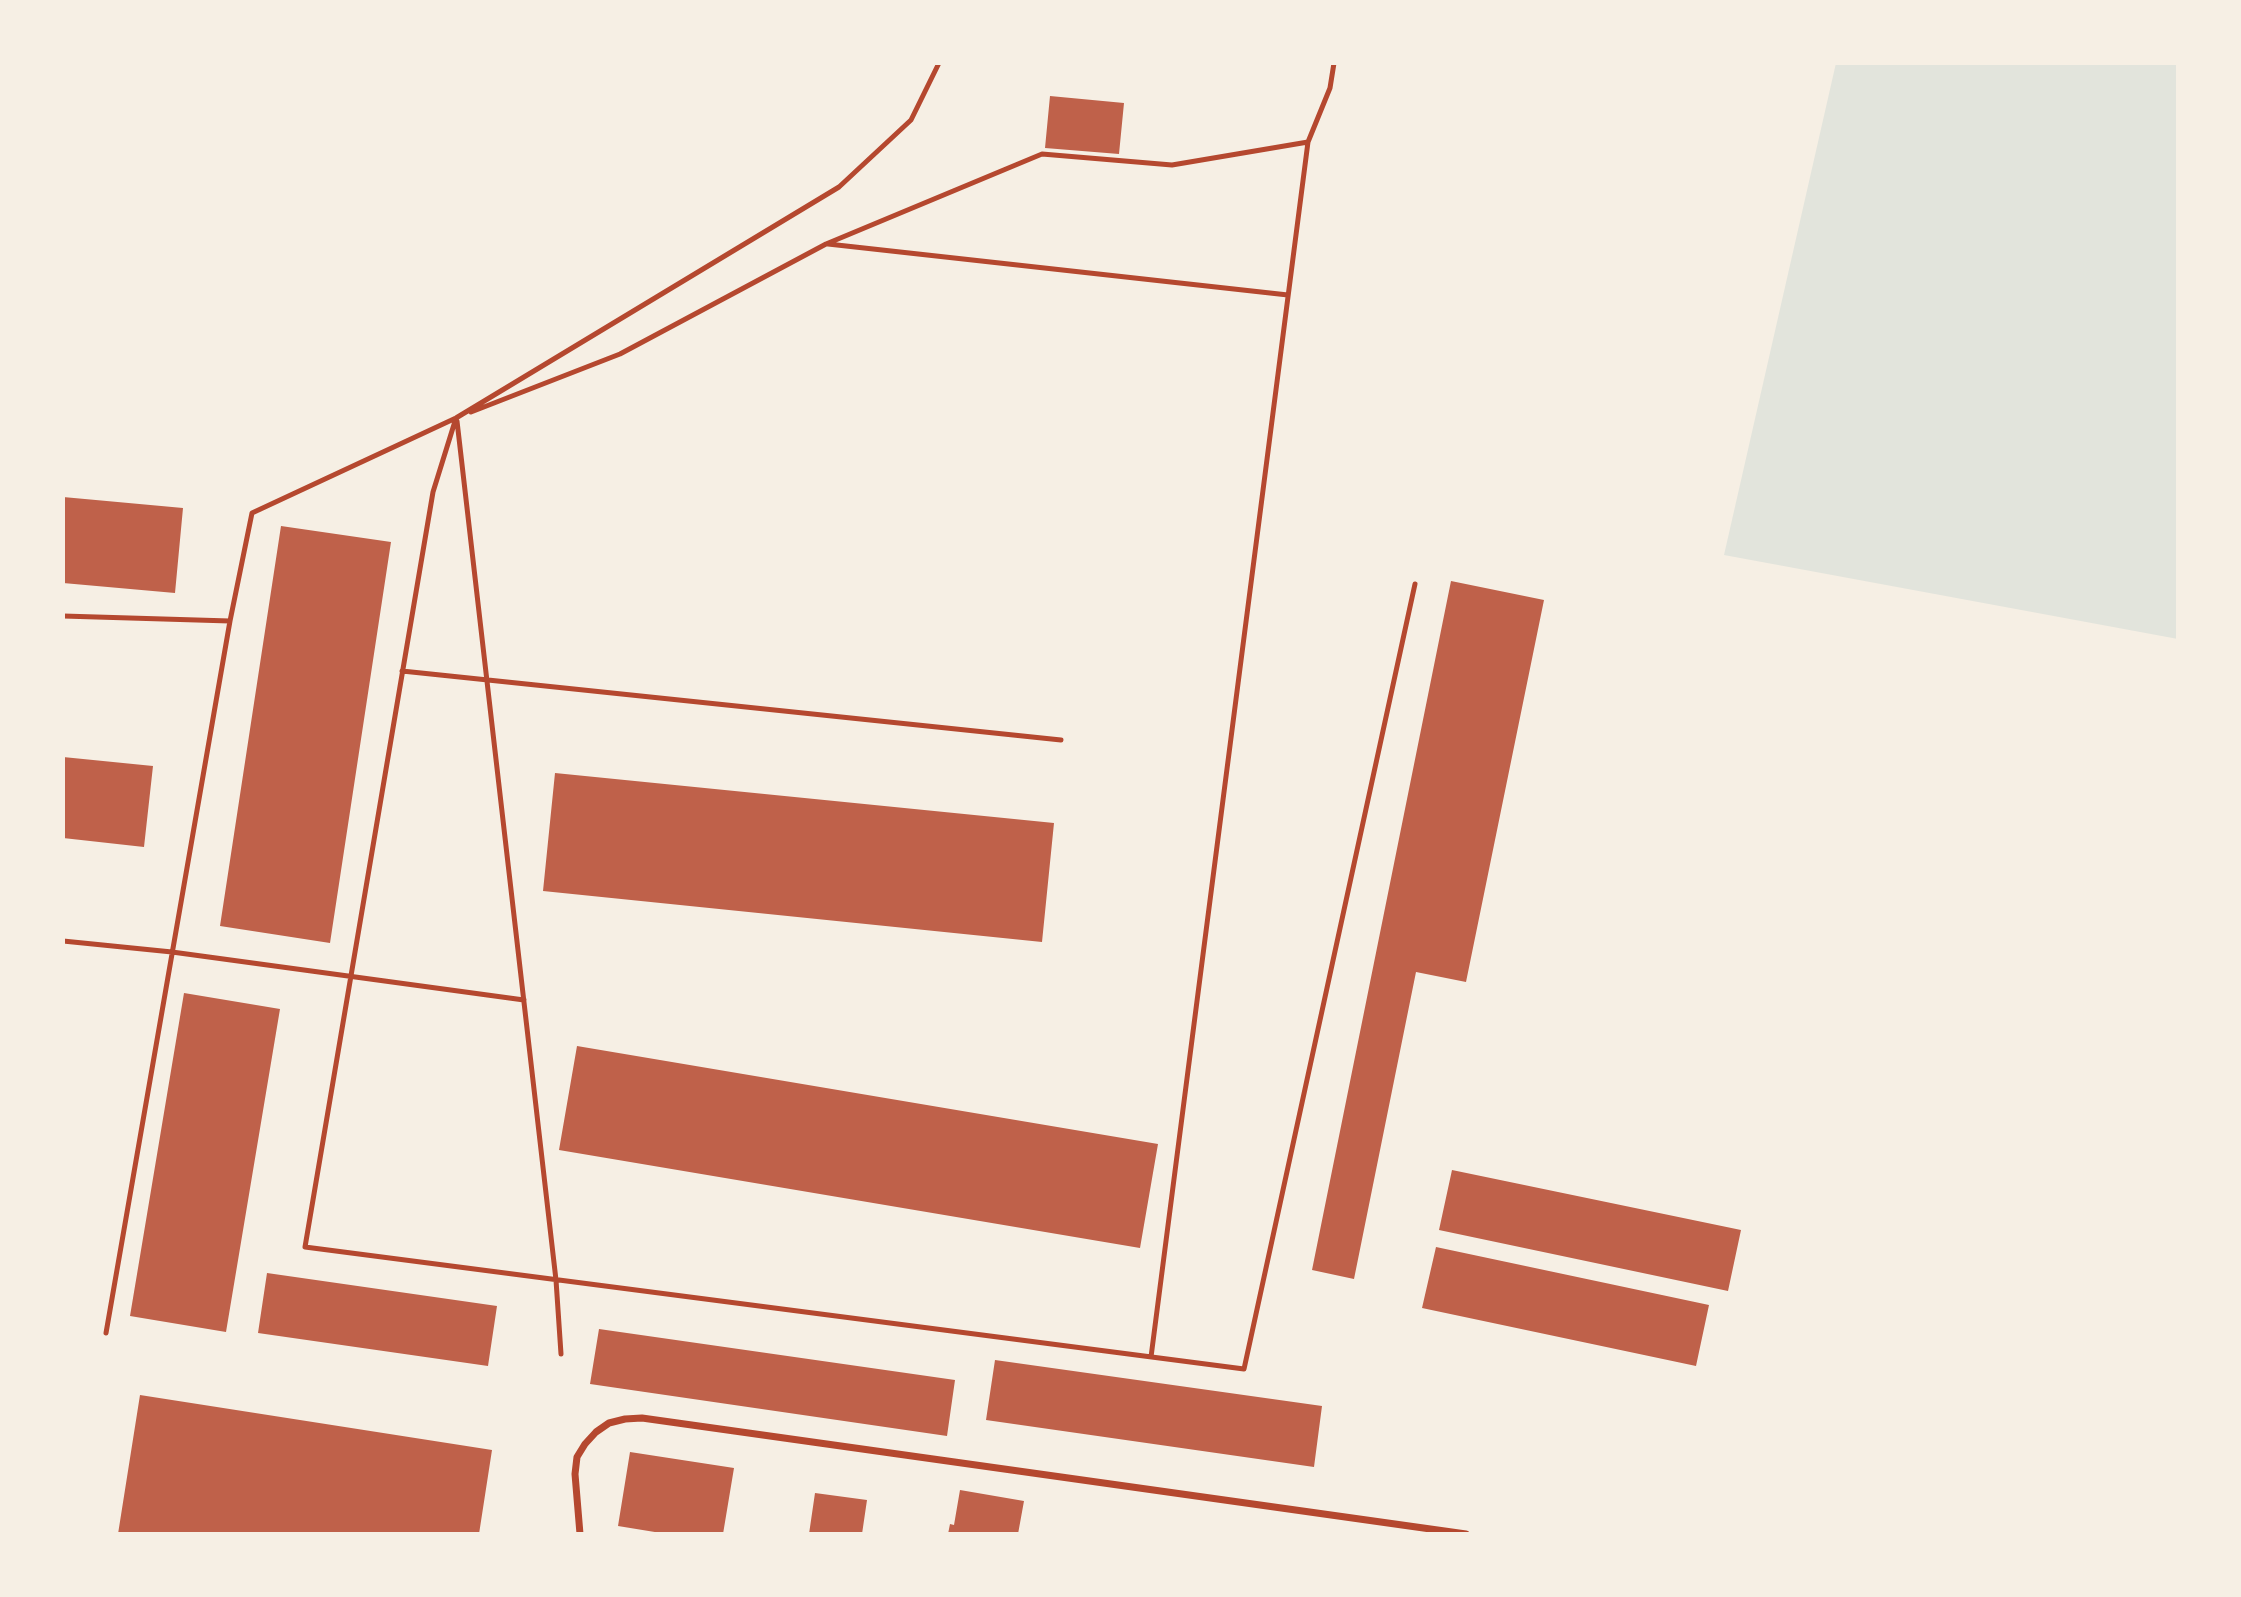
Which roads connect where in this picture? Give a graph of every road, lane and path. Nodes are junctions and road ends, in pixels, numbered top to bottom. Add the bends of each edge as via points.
1 (939, 63) edge
2 (1334, 63) edge
3 (1308, 142) junction
4 (826, 244) junction
5 (1288, 295) junction
6 (456, 418) junction
7 (1415, 584) dead end
8 (63, 616) edge
9 (230, 621) junction
10 (402, 671) junction
11 (487, 680) junction
12 (1061, 740) dead end
13 (63, 941) edge
14 (172, 952) junction
15 (351, 976) junction
16 (524, 1000) junction
17 (556, 1280) junction
18 (106, 1333) dead end
19 (561, 1354) dead end
20 (1151, 1357) junction
21 (580, 1534) edge
22 (1466, 1534) edge

1 - 6 lane via 911,120 839,187
2 - 3 lane via 1330,88
3 - 4 lane via 1172,165 1042,154
3 - 5 lane
4 - 5 lane
4 - 6 lane via 620,354
5 - 20 lane
6 - 9 lane via 251,513
6 - 10 lane via 433,492
6 - 11 lane
7 - 20 lane via 1244,1369
8 - 9 lane
9 - 14 lane
10 - 11 lane
10 - 15 lane
11 - 12 lane
11 - 16 lane
13 - 14 lane
14 - 15 lane
14 - 18 lane
15 - 16 lane
15 - 17 lane via 304,1247
16 - 17 lane
17 - 19 lane
17 - 20 lane
21 - 22 street via 577,1457 609,1423 642,1418

